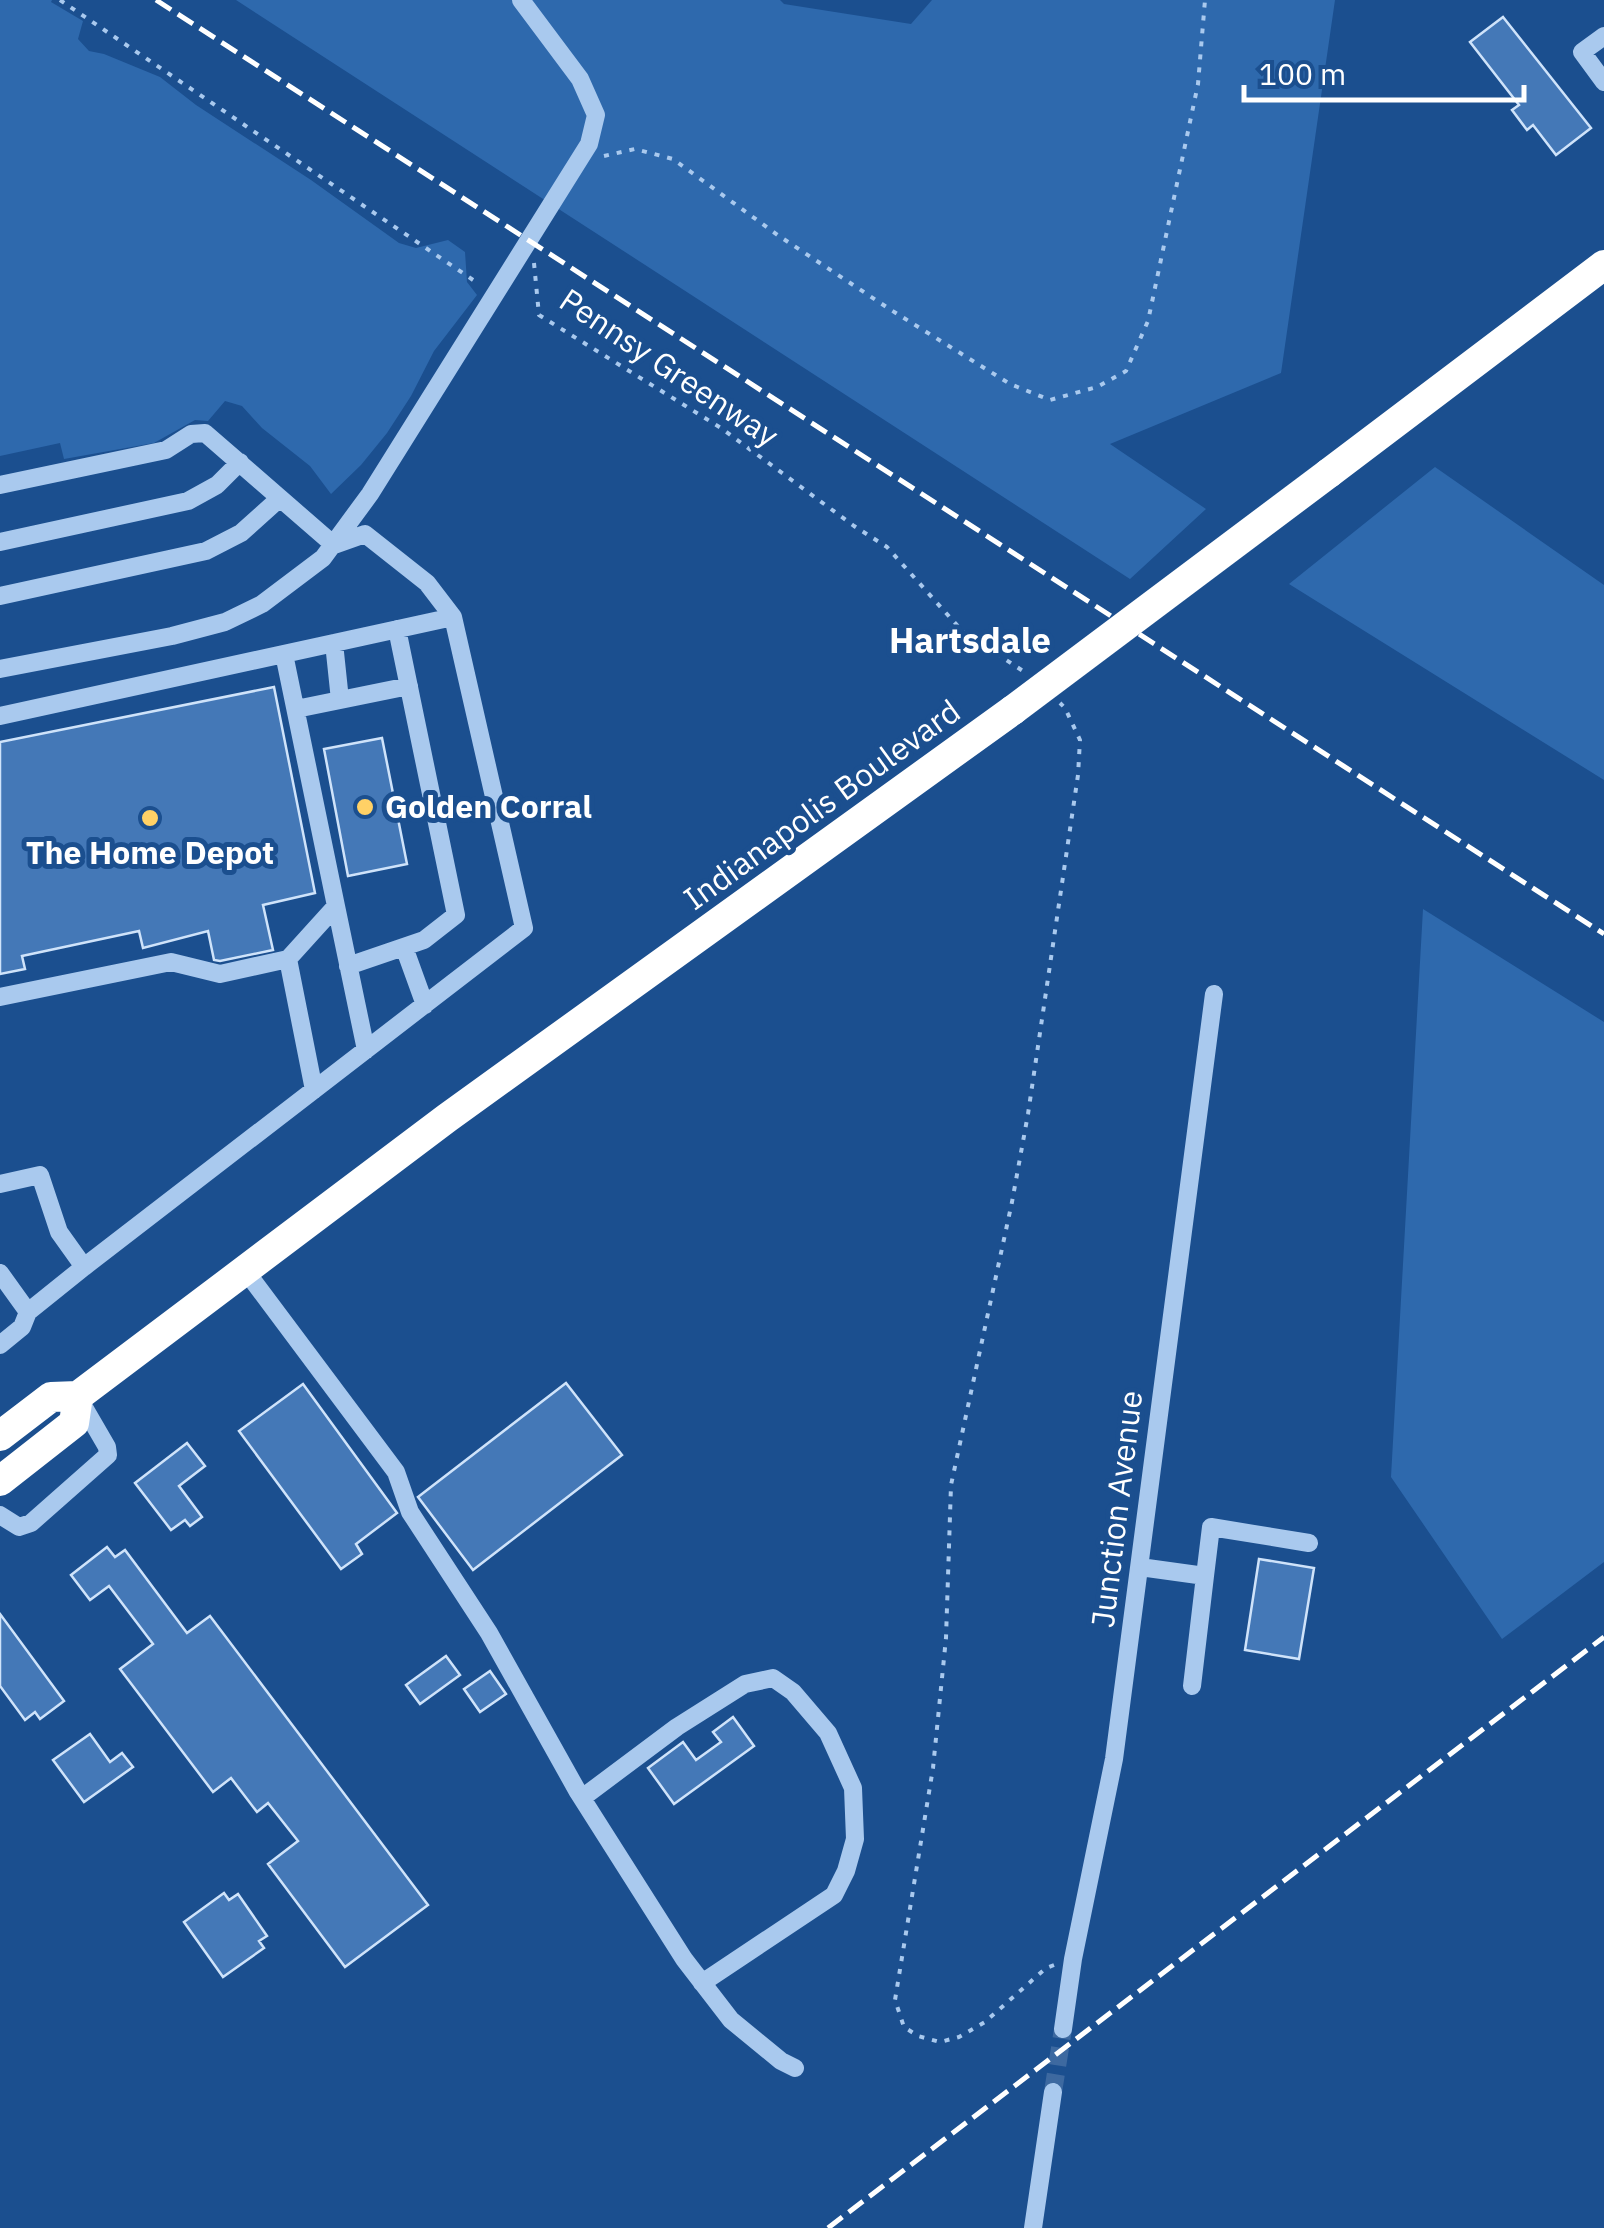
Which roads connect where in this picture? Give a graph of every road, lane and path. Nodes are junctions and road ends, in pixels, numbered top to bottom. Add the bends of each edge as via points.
1 (60, 0) edge
2 (521, 0) edge
3 (1205, 0) edge
4 (1604, 36) edge
5 (1604, 82) edge
6 (600, 156) dead end
7 (534, 263) dead end
8 (1604, 265) edge
9 (496, 295) junction
10 (240, 462) junction
11 (0, 485) edge
12 (280, 498) junction
13 (0, 542) edge
14 (334, 545) junction
15 (0, 596) edge
16 (453, 617) junction
17 (397, 629) junction
18 (334, 643) junction
19 (284, 654) junction
20 (0, 669) edge
21 (1025, 672) dead end
22 (409, 686) junction
23 (1051, 694) dead end
24 (340, 700) junction
25 (296, 710) junction
26 (0, 716) edge
27 (336, 906) junction
28 (404, 947) junction
29 (288, 959) junction
30 (348, 966) junction
31 (1214, 994) dead end
32 (0, 997) edge
33 (424, 1005) junction
34 (366, 1050) junction
35 (314, 1090) junction
36 (0, 1184) edge
37 (84, 1267) junction
38 (245, 1270) junction
39 (0, 1272) edge
40 (28, 1312) junction
41 (0, 1345) edge
42 (78, 1396) junction
43 (0, 1436) edge
44 (0, 1481) edge
45 (0, 1515) edge
46 (1309, 1543) dead end
47 (1140, 1567) junction
48 (1205, 1576) junction
49 (1192, 1686) dead end
50 (582, 1798) junction
51 (1073, 1959) junction
52 (702, 1982) junction
53 (1063, 2029) tunnel mouth
54 (795, 2068) dead end
55 (1053, 2092) tunnel mouth
56 (1033, 2228) edge

1 - 9 path
2 - 9 street via 580,79 596,115 590,144
3 - 6 path via 1198,84 1148,321 1126,371 1050,400 1010,384 891,310 673,158 635,150
4 - 5 street via 1582,52
7 - 21 path, Pennsy Greenway via 540,315 721,428 887,547 963,632
8 - 38 highway, Indianapolis Boulevard, bridge via 1013,710
9 - 14 street
10 - 11 street via 198,432 166,450
10 - 12 street
10 - 13 street via 188,501
12 - 14 street
12 - 15 street via 241,533 206,551
14 - 16 street via 365,534 427,583
14 - 20 street via 300,578 225,622
16 - 17 street
16 - 33 street via 524,928
17 - 18 street
17 - 22 street
18 - 19 street
18 - 24 street
19 - 25 street
19 - 26 street
22 - 24 street
22 - 28 street via 456,915
23 - 51 path via 1080,740 1078,775 1028,1114 950,1485 946,1638 933,1768 895,2000 904,2027 940,2042 985,2022 1046,1968
24 - 25 street
25 - 27 street
27 - 29 street
27 - 30 street
28 - 30 street
28 - 33 street
29 - 32 street via 220,974 171,962
29 - 35 street
30 - 34 street
31 - 47 street, Junction Avenue
33 - 34 street
34 - 35 street
35 - 37 street
36 - 37 street via 40,1175 59,1232
37 - 40 street
38 - 42 highway, Indianapolis Boulevard
38 - 50 street via 396,1472 410,1512 489,1632
39 - 40 street
40 - 41 street via 22,1327
42 - 43 highway, Indianapolis Boulevard via 51,1397
42 - 44 highway, Indianapolis Boulevard via 74,1423
42 - 45 street via 108,1454 31,1522 18,1528
46 - 48 street via 1211,1527
47 - 48 street
47 - 51 street, Junction Avenue via 1114,1758
48 - 49 street
50 - 52 street
50 - 52 street via 745,1684 772,1678 828,1733 853,1788 855,1840 834,1895
51 - 53 street, Junction Avenue
52 - 54 street via 732,2020
55 - 56 street

